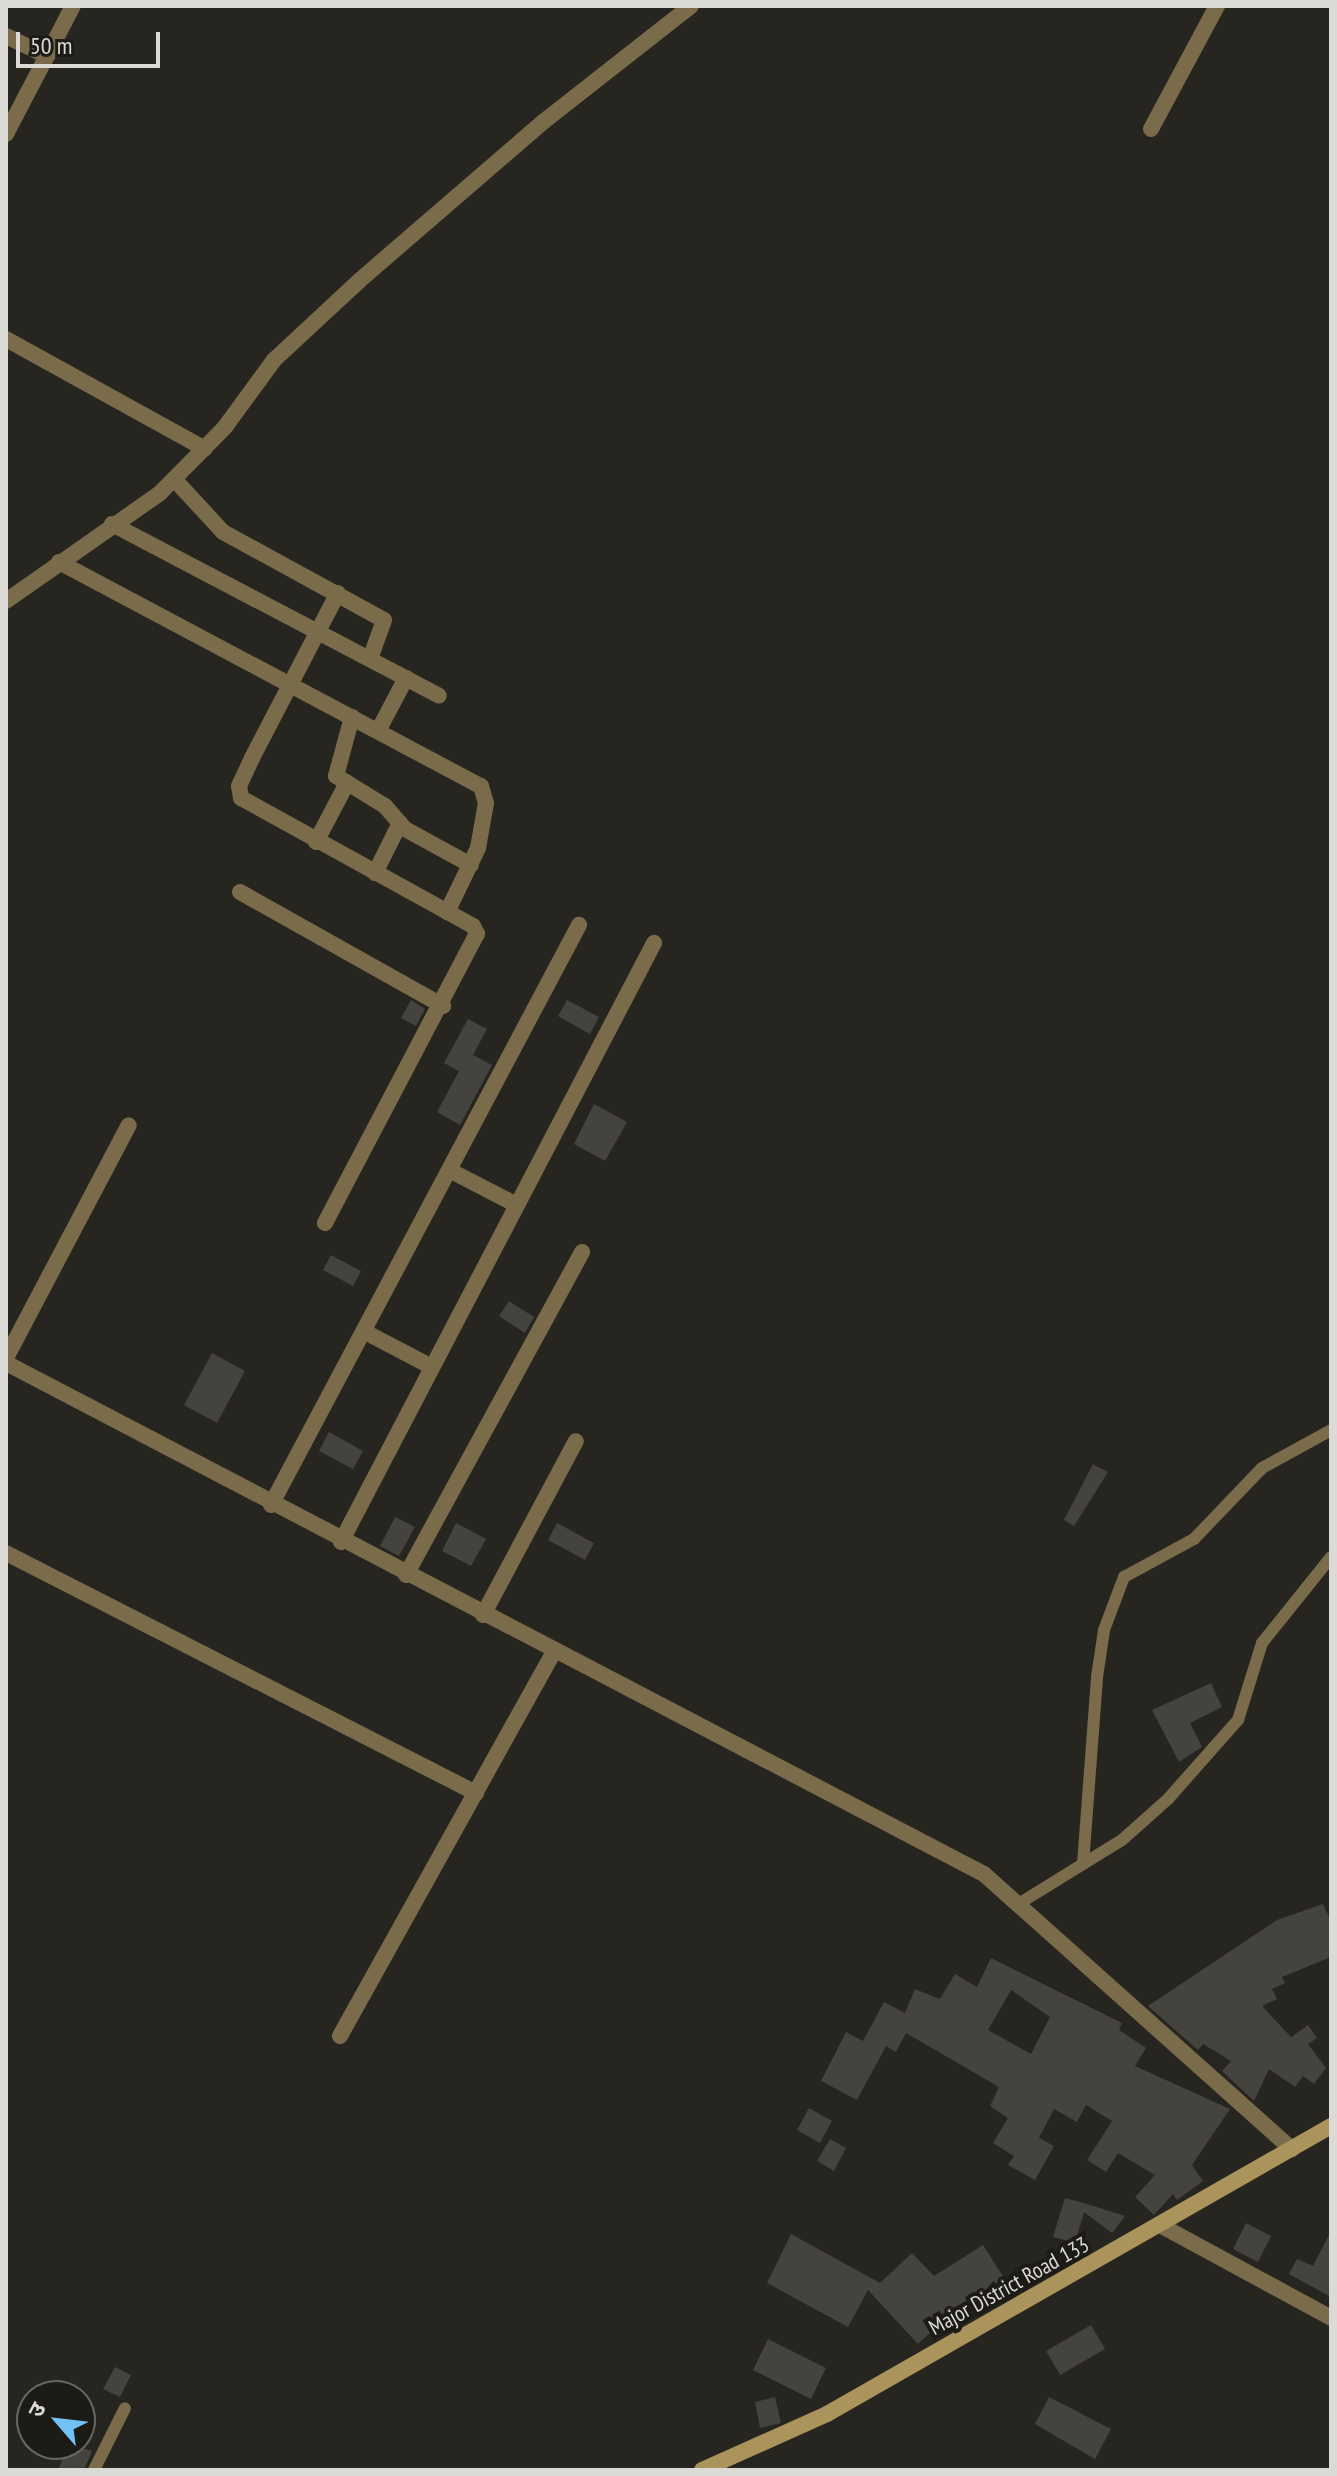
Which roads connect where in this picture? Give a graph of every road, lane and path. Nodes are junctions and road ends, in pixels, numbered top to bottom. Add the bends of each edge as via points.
1 (73, 6) edge
2 (691, 6) edge
3 (1217, 6) edge
4 (6, 36) edge
5 (47, 56) junction
6 (1151, 129) dead end
7 (6, 134) edge
8 (6, 339) edge
9 (205, 449) junction
10 (174, 479) junction
11 (112, 524) junction
12 (59, 562) junction
13 (338, 593) junction
14 (6, 601) edge
15 (317, 632) junction
16 (370, 659) junction
17 (406, 678) junction
18 (291, 684) junction
19 (439, 696) dead end
20 (352, 717) junction
21 (378, 731) junction
22 (347, 783) junction
23 (400, 823) junction
24 (316, 842) junction
25 (471, 865) junction
26 (375, 873) junction
27 (240, 892) dead end
28 (447, 912) junction
29 (579, 925) dead end
30 (654, 943) dead end
31 (443, 1006) junction
32 (129, 1125) dead end
33 (451, 1171) junction
34 (517, 1205) junction
35 (325, 1223) dead end
36 (582, 1252) dead end
37 (367, 1333) junction
38 (6, 1361) edge
39 (432, 1367) junction
40 (1331, 1430) edge
41 (576, 1441) dead end
42 (271, 1505) junction
43 (341, 1542) junction
44 (6, 1553) edge
45 (1331, 1557) edge
46 (406, 1575) junction
47 (483, 1615) junction
48 (554, 1652) junction
49 (476, 1793) junction
50 (1083, 1864) junction
51 (1020, 1903) junction
52 (340, 2036) dead end
53 (1331, 2126) edge
54 (1292, 2149) junction
55 (1160, 2225) junction
56 (1331, 2318) edge
57 (125, 2408) dead end
58 (711, 2469) edge
59 (94, 2470) edge

1 - 5 street
2 - 9 street via 543,122 360,280 274,360
3 - 6 street
4 - 5 street
5 - 7 street
8 - 9 street
9 - 10 street
10 - 11 street
10 - 13 street via 223,532
11 - 12 street
11 - 15 street
12 - 14 street
12 - 18 street
13 - 15 street
13 - 16 street via 384,620
15 - 16 street
15 - 18 street
16 - 17 street
17 - 19 street
17 - 21 street
18 - 20 street
18 - 24 street via 239,786 249,806
20 - 21 street
20 - 22 street via 335,769
21 - 25 street via 486,793
22 - 23 street
22 - 24 street
23 - 25 street
23 - 26 street
24 - 26 street
25 - 28 street
26 - 28 street
27 - 31 street
28 - 31 street via 477,934
29 - 33 street
30 - 34 street
31 - 35 street
32 - 38 street
33 - 34 street
33 - 37 street
34 - 39 street
36 - 46 street
37 - 39 street
37 - 42 street
38 - 42 street
39 - 43 street
40 - 50 lane via 1262,1468 1194,1539 1124,1577 1104,1630 1097,1677
41 - 47 street
42 - 43 street
43 - 46 street
44 - 49 street
45 - 50 lane via 1262,1643 1238,1720 1148,1820
46 - 47 street
47 - 48 street
48 - 49 street
48 - 51 street via 984,1874
49 - 52 street
50 - 51 lane
51 - 54 street via 1126,2007
53 - 54 main road, Major District Road 133
54 - 55 main road, Major District Road 133
55 - 56 street
55 - 58 main road, Major District Road 133 via 827,2414
57 - 59 lane

